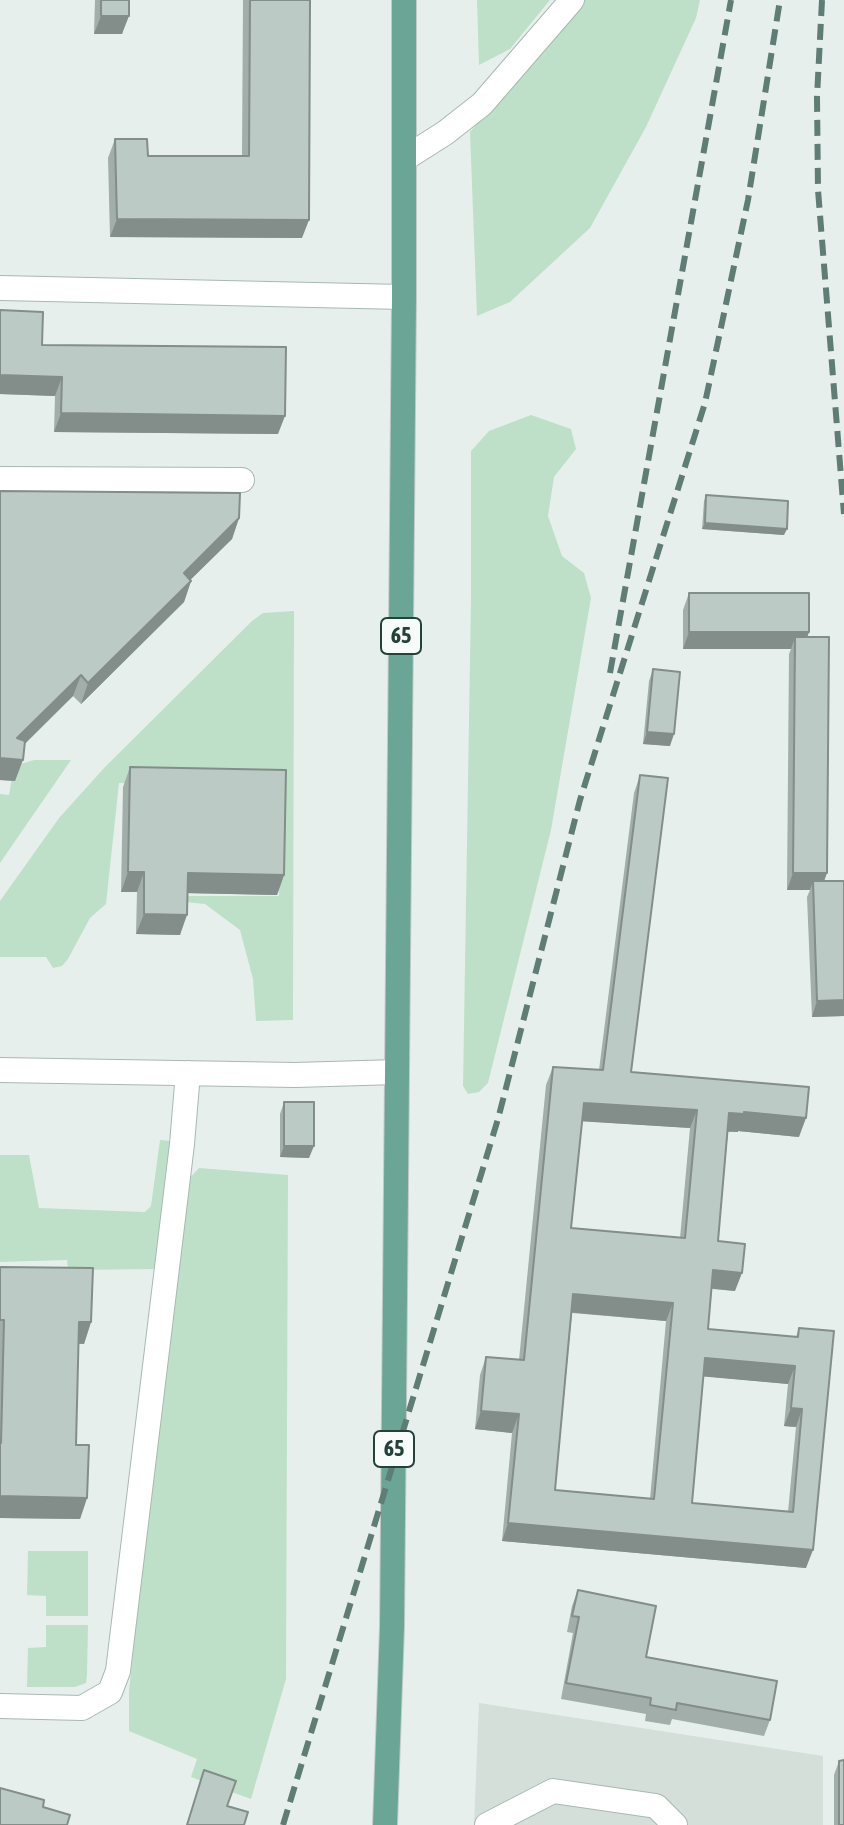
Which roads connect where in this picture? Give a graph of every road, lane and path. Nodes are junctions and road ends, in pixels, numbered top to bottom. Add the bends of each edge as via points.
1 (404, 0) edge
2 (572, 0) edge
3 (404, 159) junction
4 (0, 288) edge
5 (404, 297) junction
6 (0, 479) edge
7 (242, 480) dead end
8 (0, 1070) edge
9 (397, 1072) junction
10 (188, 1073) junction
11 (0, 1706) edge
12 (385, 1825) edge
13 (487, 1825) edge
14 (675, 1825) edge

1 - 3 main road, 65
2 - 3 street via 482,104
3 - 5 main road, 65
4 - 5 street
5 - 9 main road, 65
6 - 7 street
8 - 10 street
9 - 10 street
9 - 12 main road, 65
10 - 11 street via 118,1671 110,1692 82,1708
13 - 14 street via 553,1791 656,1806

